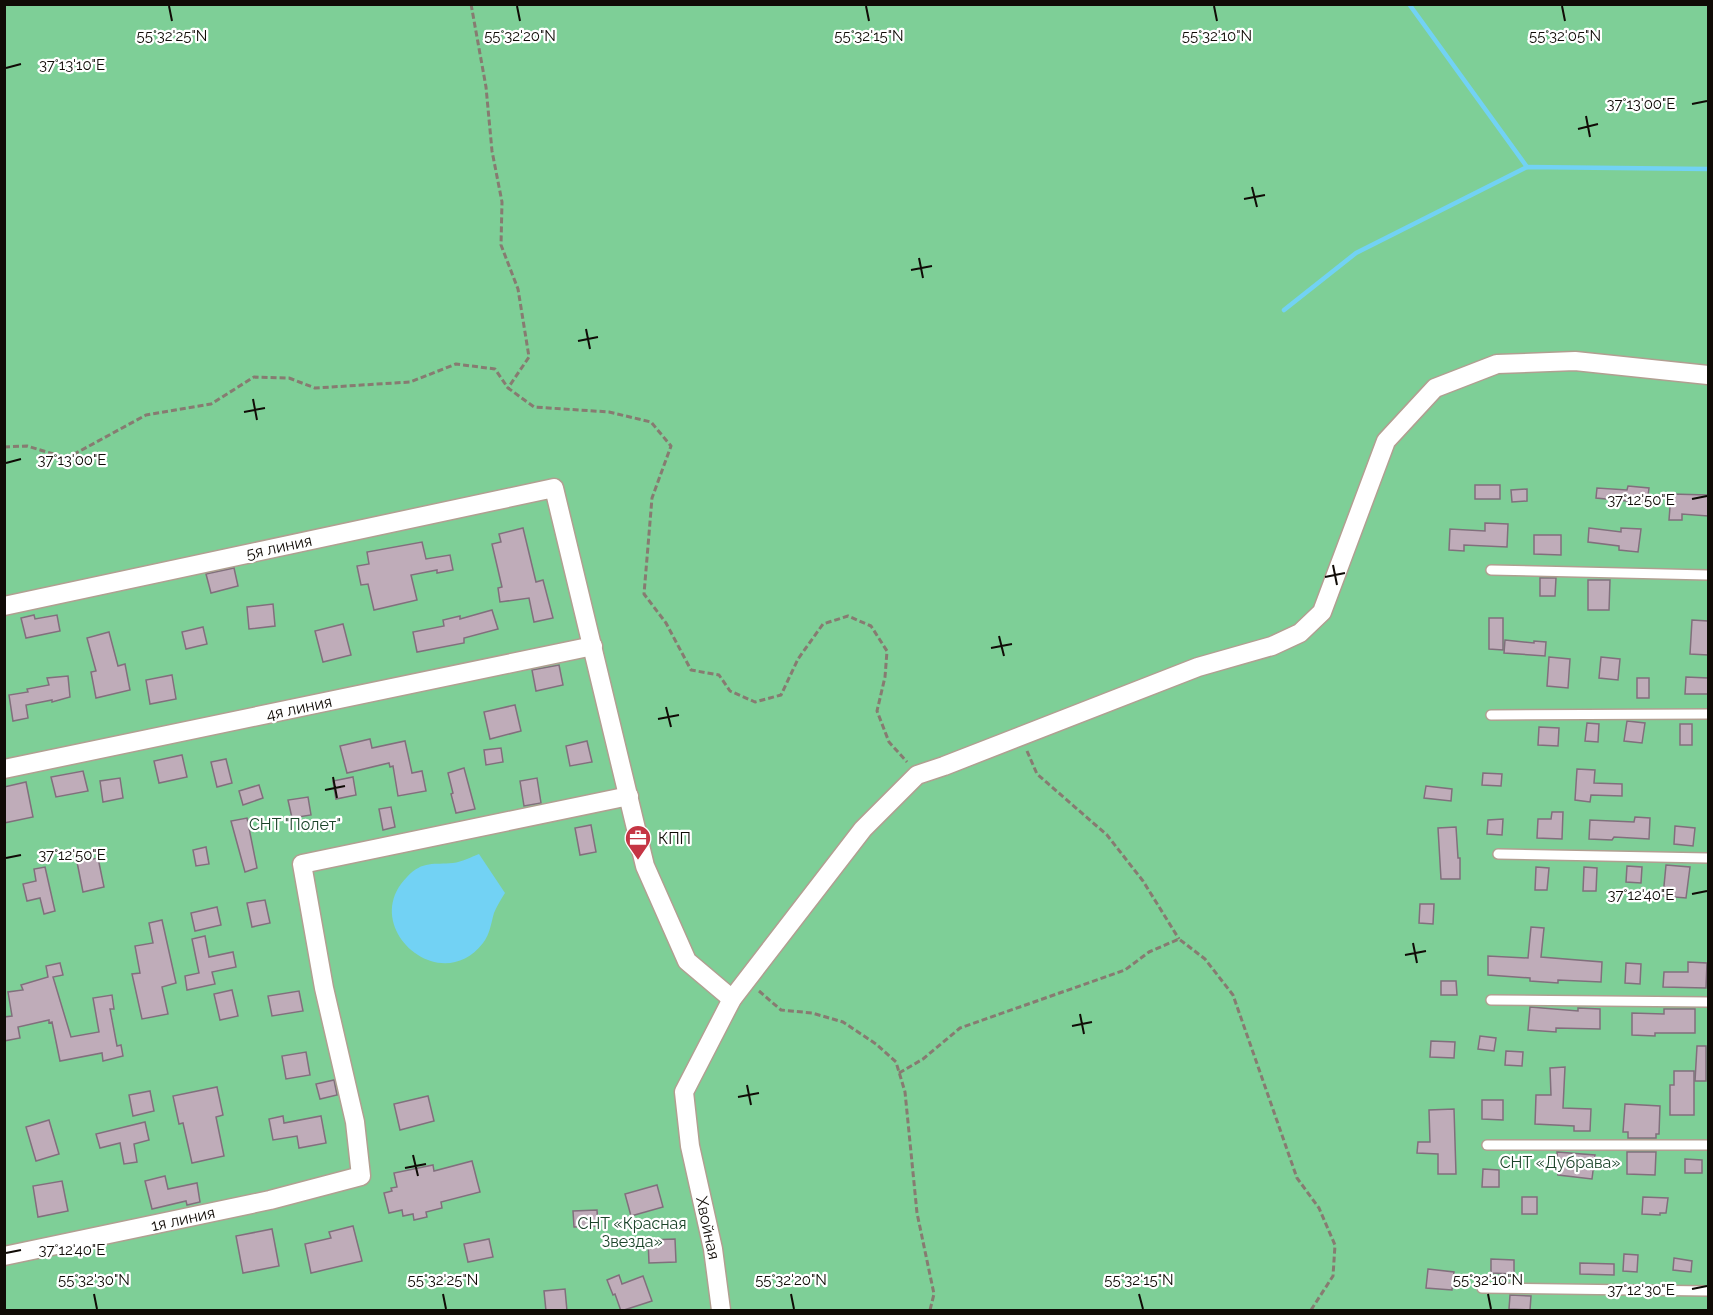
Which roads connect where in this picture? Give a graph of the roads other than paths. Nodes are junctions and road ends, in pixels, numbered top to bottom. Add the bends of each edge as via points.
1 (1708, 375) edge
2 (1491, 570) dead end
3 (1708, 575) edge
4 (4, 606) edge
5 (593, 646) junction
6 (1708, 714) edge
7 (1491, 716) dead end
8 (4, 769) edge
9 (629, 796) junction
10 (1498, 854) dead end
11 (1708, 858) edge
12 (732, 999) junction
13 (1491, 1000) dead end
14 (1708, 1002) edge
15 (1487, 1145) dead end
16 (1708, 1145) edge
17 (4, 1256) edge
18 (1482, 1288) dead end
19 (1708, 1291) edge
20 (721, 1311) edge

1 - 12 street, Хвойная via 1575,361 1497,364 1436,388 1386,441 1322,612 1300,633 1272,646 1198,667 917,775 864,829
2 - 3 lane
4 - 5 street, 5я линия via 554,488
5 - 8 street, 4я линия
5 - 9 street
6 - 7 lane
9 - 12 street via 645,866 687,961
9 - 17 street, 1я линия via 302,864 324,988 355,1122 361,1176 270,1200
10 - 11 lane
12 - 20 street, Хвойная via 684,1092 690,1146 713,1249
13 - 14 lane
15 - 16 lane
18 - 19 lane

